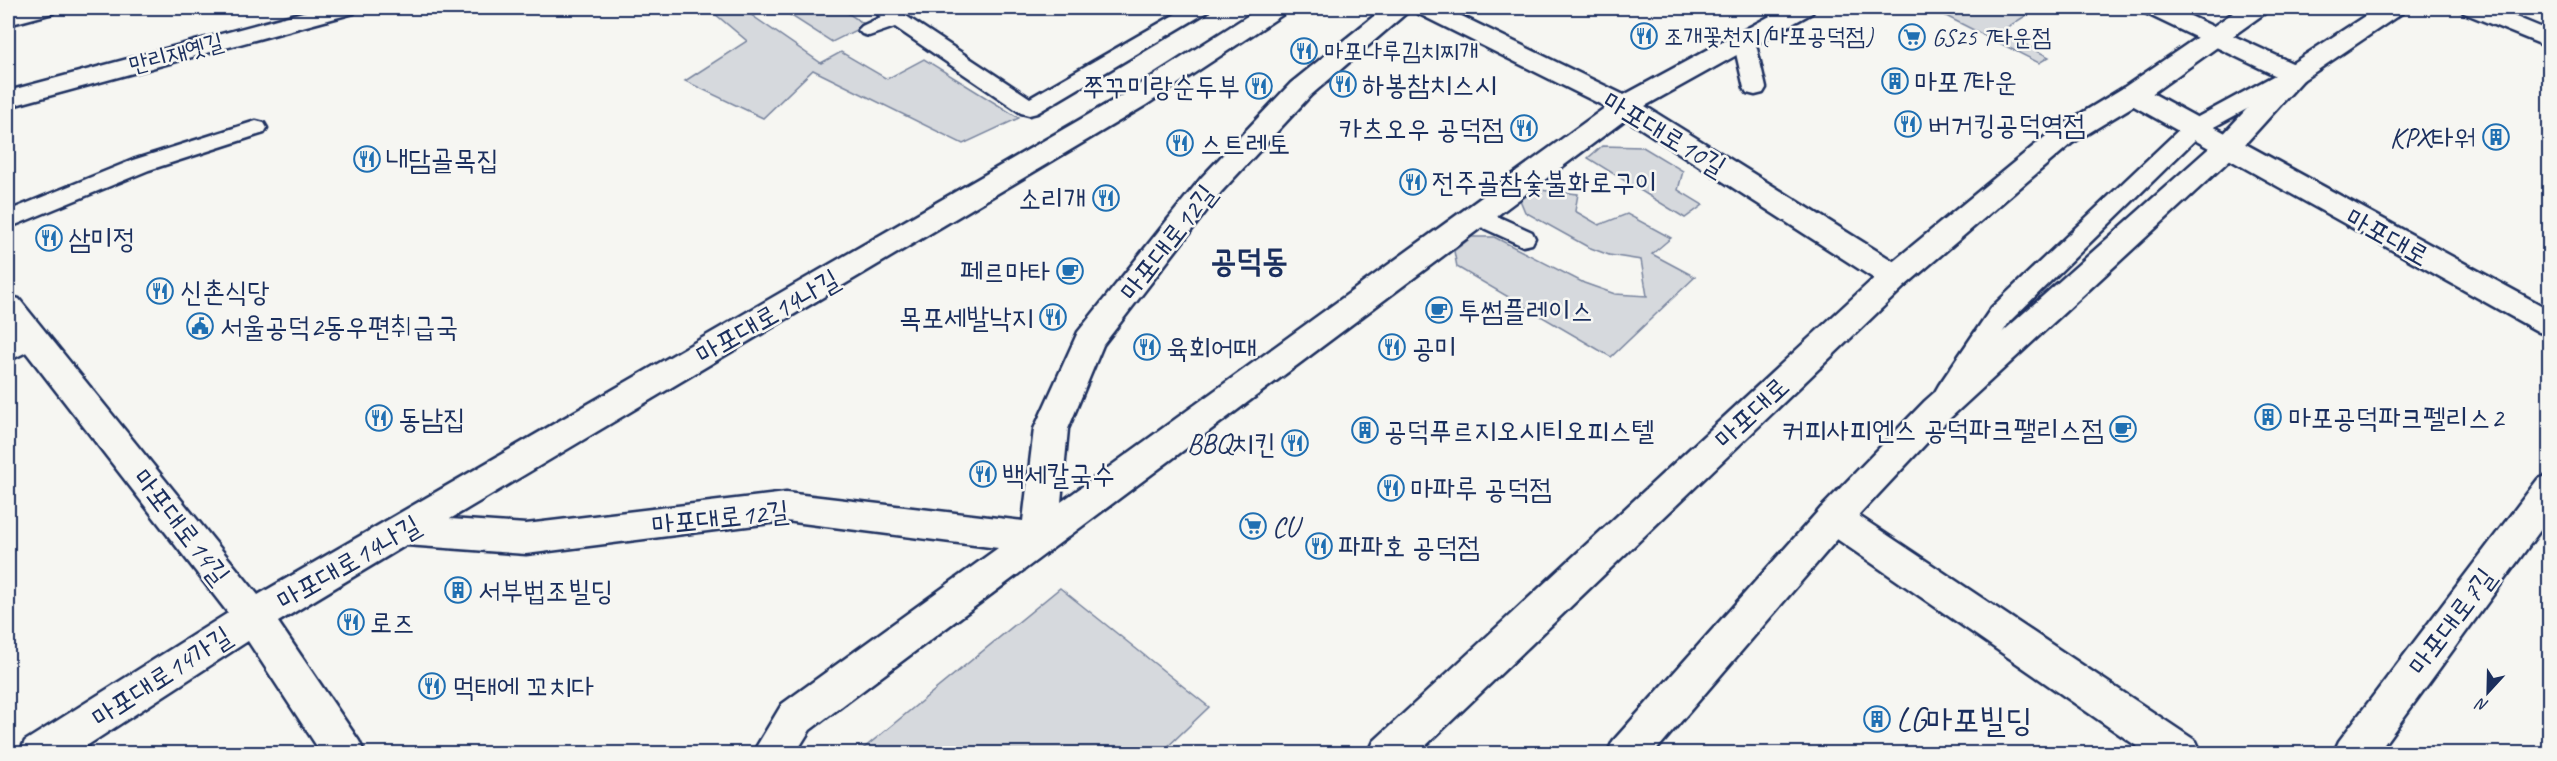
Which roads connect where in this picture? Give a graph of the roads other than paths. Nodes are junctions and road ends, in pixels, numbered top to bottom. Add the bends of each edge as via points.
1 (44, 8) edge
2 (345, 8) edge
3 (1200, 8) edge
4 (1276, 8) edge
5 (1397, 8) edge
6 (1426, 8) edge
7 (1803, 8) edge
8 (2154, 8) edge
9 (2256, 8) edge
10 (2393, 8) edge
11 (2473, 8) edge
12 (889, 13) edge
13 (8, 17) edge
14 (868, 30) dead end
15 (2214, 36) junction
16 (1744, 40) junction
17 (2550, 40) edge
18 (2294, 74) junction
19 (1755, 87) dead end
20 (2133, 94) junction
21 (8, 99) edge
22 (1625, 106) junction
23 (256, 128) dead end
24 (2193, 129) junction
25 (2226, 148) junction
26 (1477, 215) junction
27 (8, 220) edge
28 (1523, 238) dead end
29 (1895, 276) junction
30 (8, 307) edge
31 (2550, 324) edge
32 (20, 344) edge
33 (1937, 410) junction
34 (2550, 489) edge
35 (1834, 518) junction
36 (401, 530) junction
37 (1039, 538) junction
38 (253, 617) junction
39 (39, 753) edge
40 (345, 753) edge
41 (772, 753) edge
42 (1388, 753) edge
43 (1627, 753) edge
44 (2182, 753) edge
45 (2353, 753) edge

1 - 13 street
2 - 21 street, 만리재옛길
3 - 12 lane via 1029,108
4 - 36 street, 마포대로14나길 via 1136,99
5 - 37 street, 마포대로12길 via 1300,89 1210,185 1089,340 1051,429
6 - 22 street, 마포대로10길
7 - 16 street
8 - 15 street
9 - 15 street, 마포대로
10 - 18 street
11 - 17 street
12 - 14 lane
15 - 18 street
15 - 20 street, 마포대로
16 - 19 lane
16 - 22 street
18 - 24 lane
18 - 25 street
20 - 24 street, 마포대로
20 - 29 street, 마포대로 via 2062,137
22 - 26 street
22 - 29 street, 마포대로10길
23 - 27 lane via 141,165
24 - 25 street, 마포대로
24 - 33 lane via 2001,314
25 - 31 street, 마포대로
25 - 33 street
26 - 28 lane
26 - 37 street
29 - 42 street, 마포대로
30 - 32 street, 마포대로14길
32 - 38 street, 마포대로14길
33 - 35 street
34 - 45 street, 마포대로7길
35 - 43 street
35 - 44 street
36 - 37 street, 마포대로12길 via 526,539 786,507
36 - 38 street, 마포대로14나길
37 - 41 street via 796,717
38 - 39 street, 마포대로14가길
38 - 40 street, 마포대로14길

